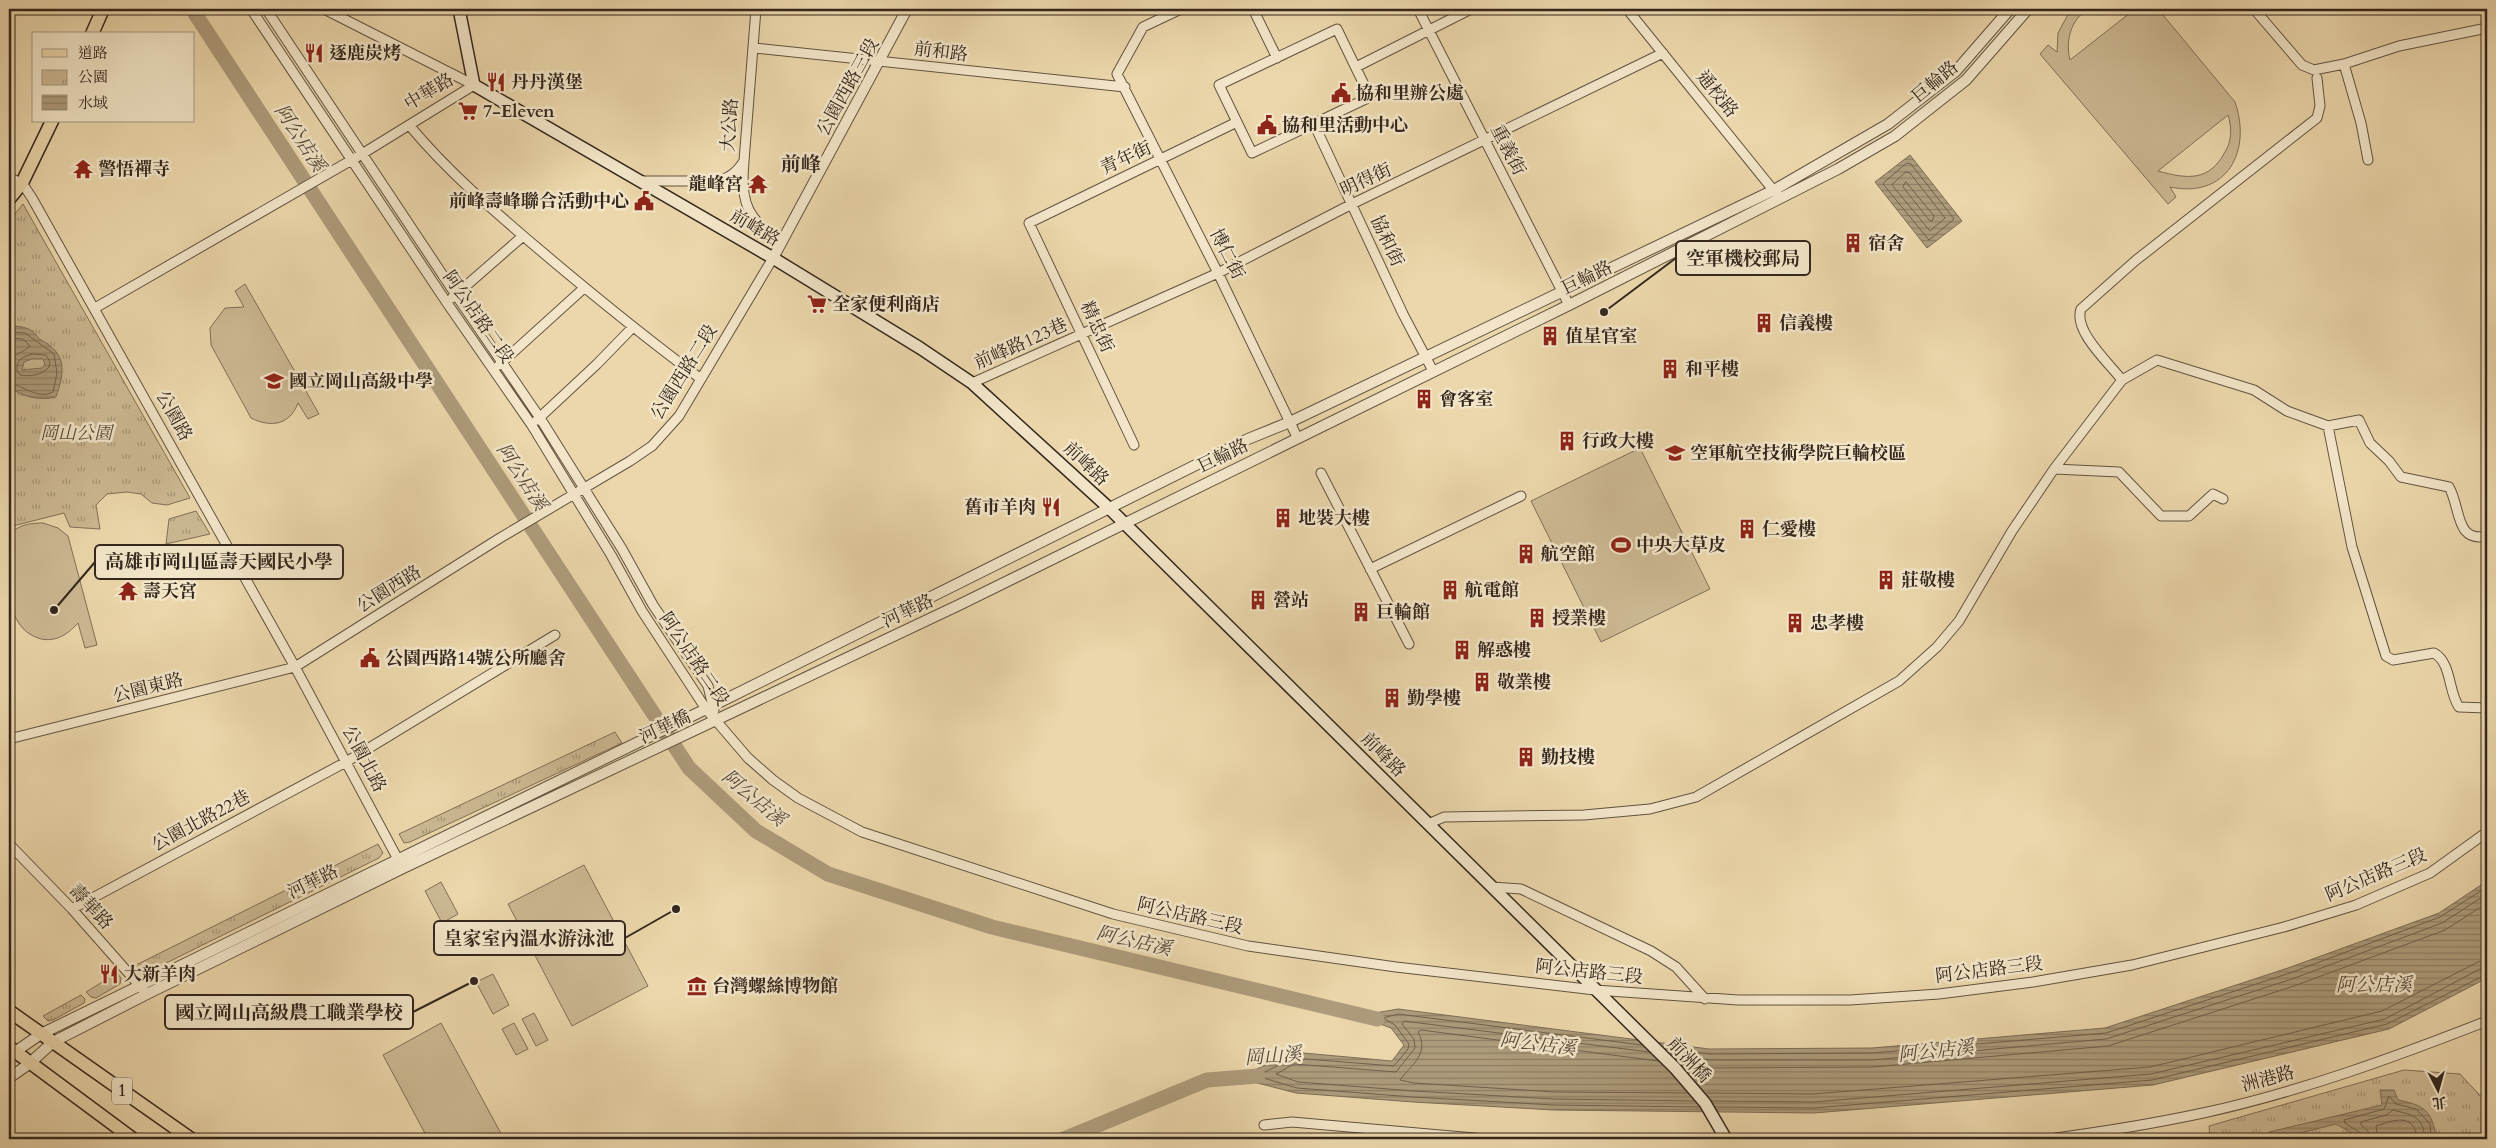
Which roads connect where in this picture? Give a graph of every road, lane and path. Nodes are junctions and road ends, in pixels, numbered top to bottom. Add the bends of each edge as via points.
1 (103, 9) edge
2 (251, 9) edge
3 (266, 9) edge
4 (324, 9) edge
5 (459, 9) edge
6 (756, 9) edge
7 (907, 9) edge
8 (1181, 9) edge
9 (1253, 9) edge
10 (1418, 9) edge
11 (1471, 9) edge
12 (1628, 9) edge
13 (2010, 9) edge
14 (2028, 9) edge
15 (2254, 9) edge
16 (2487, 28) edge
17 (1428, 30) junction
18 (93, 32) edge
19 (754, 48) junction
20 (1663, 53) junction
21 (1277, 58) junction
22 (301, 62) junction
23 (881, 62) junction
24 (2344, 64) junction
25 (1356, 67) junction
26 (290, 70) junction
27 (2316, 78) dead end
28 (474, 85) junction
29 (1124, 87) junction
30 (52, 122) edge
31 (1237, 122) junction
32 (1314, 124) junction
33 (409, 125) junction
34 (1486, 140) junction
35 (362, 154) junction
36 (353, 159) junction
37 (1161, 160) junction
38 (2368, 160) dead end
39 (744, 161) junction
40 (9, 178) edge
41 (639, 181) junction
42 (22, 183) junction
43 (1774, 190) junction
44 (9, 199) edge
45 (1780, 200) junction
46 (1352, 204) junction
47 (1029, 223) joint
48 (408, 224) junction
49 (399, 230) junction
50 (523, 236) junction
51 (781, 242) junction
52 (773, 258) junction
53 (1218, 273) junction
54 (584, 288) junction
55 (1561, 291) junction
56 (456, 295) junction
57 (447, 303) junction
58 (1569, 305) junction
59 (95, 308) junction
60 (632, 328) junction
61 (1082, 334) junction
62 (1426, 355) junction
63 (503, 362) junction
64 (493, 369) junction
65 (1433, 371) junction
66 (701, 379) junction
67 (2122, 380) junction
68 (972, 383) junction
69 (540, 418) junction
70 (1290, 422) junction
71 (531, 424) junction
72 (2328, 426) junction
73 (1297, 437) junction
74 (1134, 445) dead end
75 (2054, 469) junction
76 (1321, 473) dead end
77 (584, 490) junction
78 (574, 496) junction
79 (1521, 496) dead end
80 (2223, 499) dead end
81 (1110, 510) junction
82 (1123, 524) junction
83 (2487, 536) edge
84 (1370, 569) junction
85 (653, 605) junction
86 (642, 611) junction
87 (555, 635) dead end
88 (1409, 644) dead end
89 (295, 667) junction
90 (710, 707) junction
91 (2487, 708) edge
92 (696, 713) joint
93 (716, 721) junction
94 (706, 726) joint
95 (9, 739) edge
96 (629, 746) joint
97 (638, 758) joint
98 (346, 762) junction
99 (1428, 824) junction
100 (2487, 832) edge
101 (9, 844) edge
102 (400, 863) junction
103 (1492, 887) junction
104 (72, 909) junction
105 (144, 990) junction
106 (1595, 990) junction
107 (1705, 999) junction
108 (9, 1011) edge
109 (1617, 1011) joint
110 (2487, 1021) edge
111 (41, 1034) junction
112 (53, 1042) junction
113 (11, 1052) edge
114 (29, 1064) junction
115 (9, 1078) edge
116 (1264, 1125) dead end
117 (133, 1139) edge
118 (191, 1139) edge
119 (1486, 1139) edge
120 (1726, 1139) edge
121 (2050, 1139) edge

1 - 18 main road
2 - 26 street, 阿公店路二段
3 - 22 street, 阿公店路二段
4 - 28 street, 前峰路
5 - 28 main road, 中華路
6 - 19 street, 大公路
7 - 23 street, 公園西路三段
8 - 29 street via 1143,27 1117,74
9 - 21 street
10 - 17 street, 重義街
11 - 17 street
12 - 20 street, 通校路
13 - 43 street, 巨輪路 via 1956,72 1888,124
14 - 45 street, 巨輪路 via 1966,80 1895,136
15 - 24 street via 2302,65 2314,70
16 - 24 street via 2399,46
17 - 25 street
17 - 34 street, 重義街
19 - 23 street, 前和路
19 - 39 street, 大公路
20 - 34 street, 明得街
20 - 43 street, 通校路
21 - 25 street via 1337,29
21 - 31 street via 1219,86
22 - 26 street
22 - 35 street, 阿公店路二段
23 - 29 street, 前和路
23 - 51 street, 公園西路三段
24 - 38 street
25 - 32 street via 1370,97
26 - 36 street, 阿公店路二段
27 - 67 street via 2320,106 2316,118 2135,261 2081,309 2078,318 2081,329
28 - 33 street, 中華路
28 - 41 main road, 前峰路
29 - 37 street, 博仁街
30 - 42 main road
31 - 32 street via 1252,153
31 - 37 street, 青年街
32 - 46 street, 協和街
33 - 35 street, 中華路
33 - 50 street via 440,161
34 - 46 street, 明得街
34 - 55 street, 重義街
35 - 36 street, 中華路
35 - 48 street, 阿公店路二段
36 - 49 street, 阿公店路二段
36 - 59 street, 中華路
37 - 47 street, 青年街
37 - 53 street, 博仁街
39 - 41 street, 大公路 via 729,177 718,180
39 - 51 street via 742,180 746,207 752,218
40 - 42 street
41 - 52 main road, 前峰路
42 - 44 main road
42 - 59 street, 公園路
43 - 45 street, 通校路
43 - 55 street, 巨輪路
45 - 58 street, 巨輪路
46 - 53 street, 明得街
46 - 62 street, 協和街 via 1402,314
47 - 61 street, 精忠街
48 - 49 street
48 - 56 street, 阿公店路二段
49 - 57 street, 阿公店路二段
50 - 54 street
50 - 56 street
51 - 52 street, 公園西路三段
52 - 66 street, 公園西路二段
52 - 68 main road, 前峰路
53 - 61 street, 明得街
53 - 70 street, 博仁街
54 - 60 street
54 - 63 street
55 - 58 street, 重義街
55 - 62 street, 巨輪路
56 - 57 street
56 - 63 street, 阿公店路二段
57 - 64 street, 阿公店路二段
58 - 65 street, 巨輪路
59 - 89 street, 公園路
60 - 66 street
60 - 69 street
61 - 68 street, 前峰路123巷
61 - 74 street, 精忠街
62 - 65 street, 協和街
62 - 70 street, 巨輪路
63 - 64 street
63 - 69 street, 阿公店路二段
64 - 71 street, 阿公店路二段
65 - 73 street, 巨輪路
66 - 77 street, 公園西路二段 via 679,416 652,446
67 - 72 street via 2157,360 2254,390 2288,411
67 - 75 street
68 - 81 main road, 前峰路
69 - 71 street
69 - 77 street, 阿公店路二段
70 - 73 street, 博仁街
70 - 81 street, 巨輪路
71 - 78 street, 阿公店路二段
72 - 83 street via 2359,420 2370,443 2401,477 2449,487 2464,532 2478,538
72 - 91 street via 2352,547 2386,656 2393,660 2434,653 2444,666 2459,707
73 - 82 street, 巨輪路
75 - 80 street via 2120,472 2161,516 2189,516 2213,494
75 - 99 street via 2012,531 1959,621 1937,647 1900,681 1696,797 1650,809 1584,816 1444,817
76 - 84 street
77 - 78 street, 公園西路二段
77 - 85 street, 阿公店路二段
78 - 86 street, 阿公店路二段
78 - 89 street, 公園西路 via 500,538
79 - 84 street
81 - 82 main road, 前峰路
81 - 90 street, 河華路
82 - 93 street, 河華路
82 - 99 main road, 前峰路
84 - 88 street
85 - 86 street
85 - 90 street, 阿公店路二段 via 708,686
86 - 90 street, 阿公店路二段
87 - 98 street, 公園北路22巷
89 - 95 street, 公園東路
89 - 98 street, 公園北路
90 - 92 street, 河華路
90 - 93 street, 阿公店路二段
92 - 96 street, 河華橋
93 - 94 street, 河華路
93 - 106 street, 阿公店路三段 via 748,758 773,780 840,821 862,832 1049,895 1112,914 1248,946 1376,965
94 - 97 street, 河華橋
96 - 102 street, 河華路
97 - 102 street, 河華路
98 - 102 street, 公園北路
98 - 104 street, 公園北路22巷
99 - 103 main road, 前峰路
100 - 107 street, 阿公店路三段 via 2430,873 2356,904 2284,927 2132,965 1938,994 1850,1000
101 - 104 street, 壽華路
102 - 105 street, 河華路
103 - 106 main road, 前峰路
103 - 107 street via 1521,889 1651,950 1676,968
104 - 105 street, 壽華路
105 - 111 street, 河華路
105 - 112 street, 河華路
106 - 107 street, 阿公店路三段
106 - 109 main road, 前峰路
108 - 111 main road, 1
109 - 120 main road, 前洲橋 via 1675,1068 1705,1103
110 - 121 street, 洲港路 via 2402,1054 2285,1091 2204,1112
111 - 112 main road, 1
111 - 113 street, 河華路
112 - 114 street, 河華路
112 - 118 main road, 1
113 - 114 main road, 1
114 - 115 street, 河華路
114 - 117 main road, 1
116 - 119 street via 1292,1122

